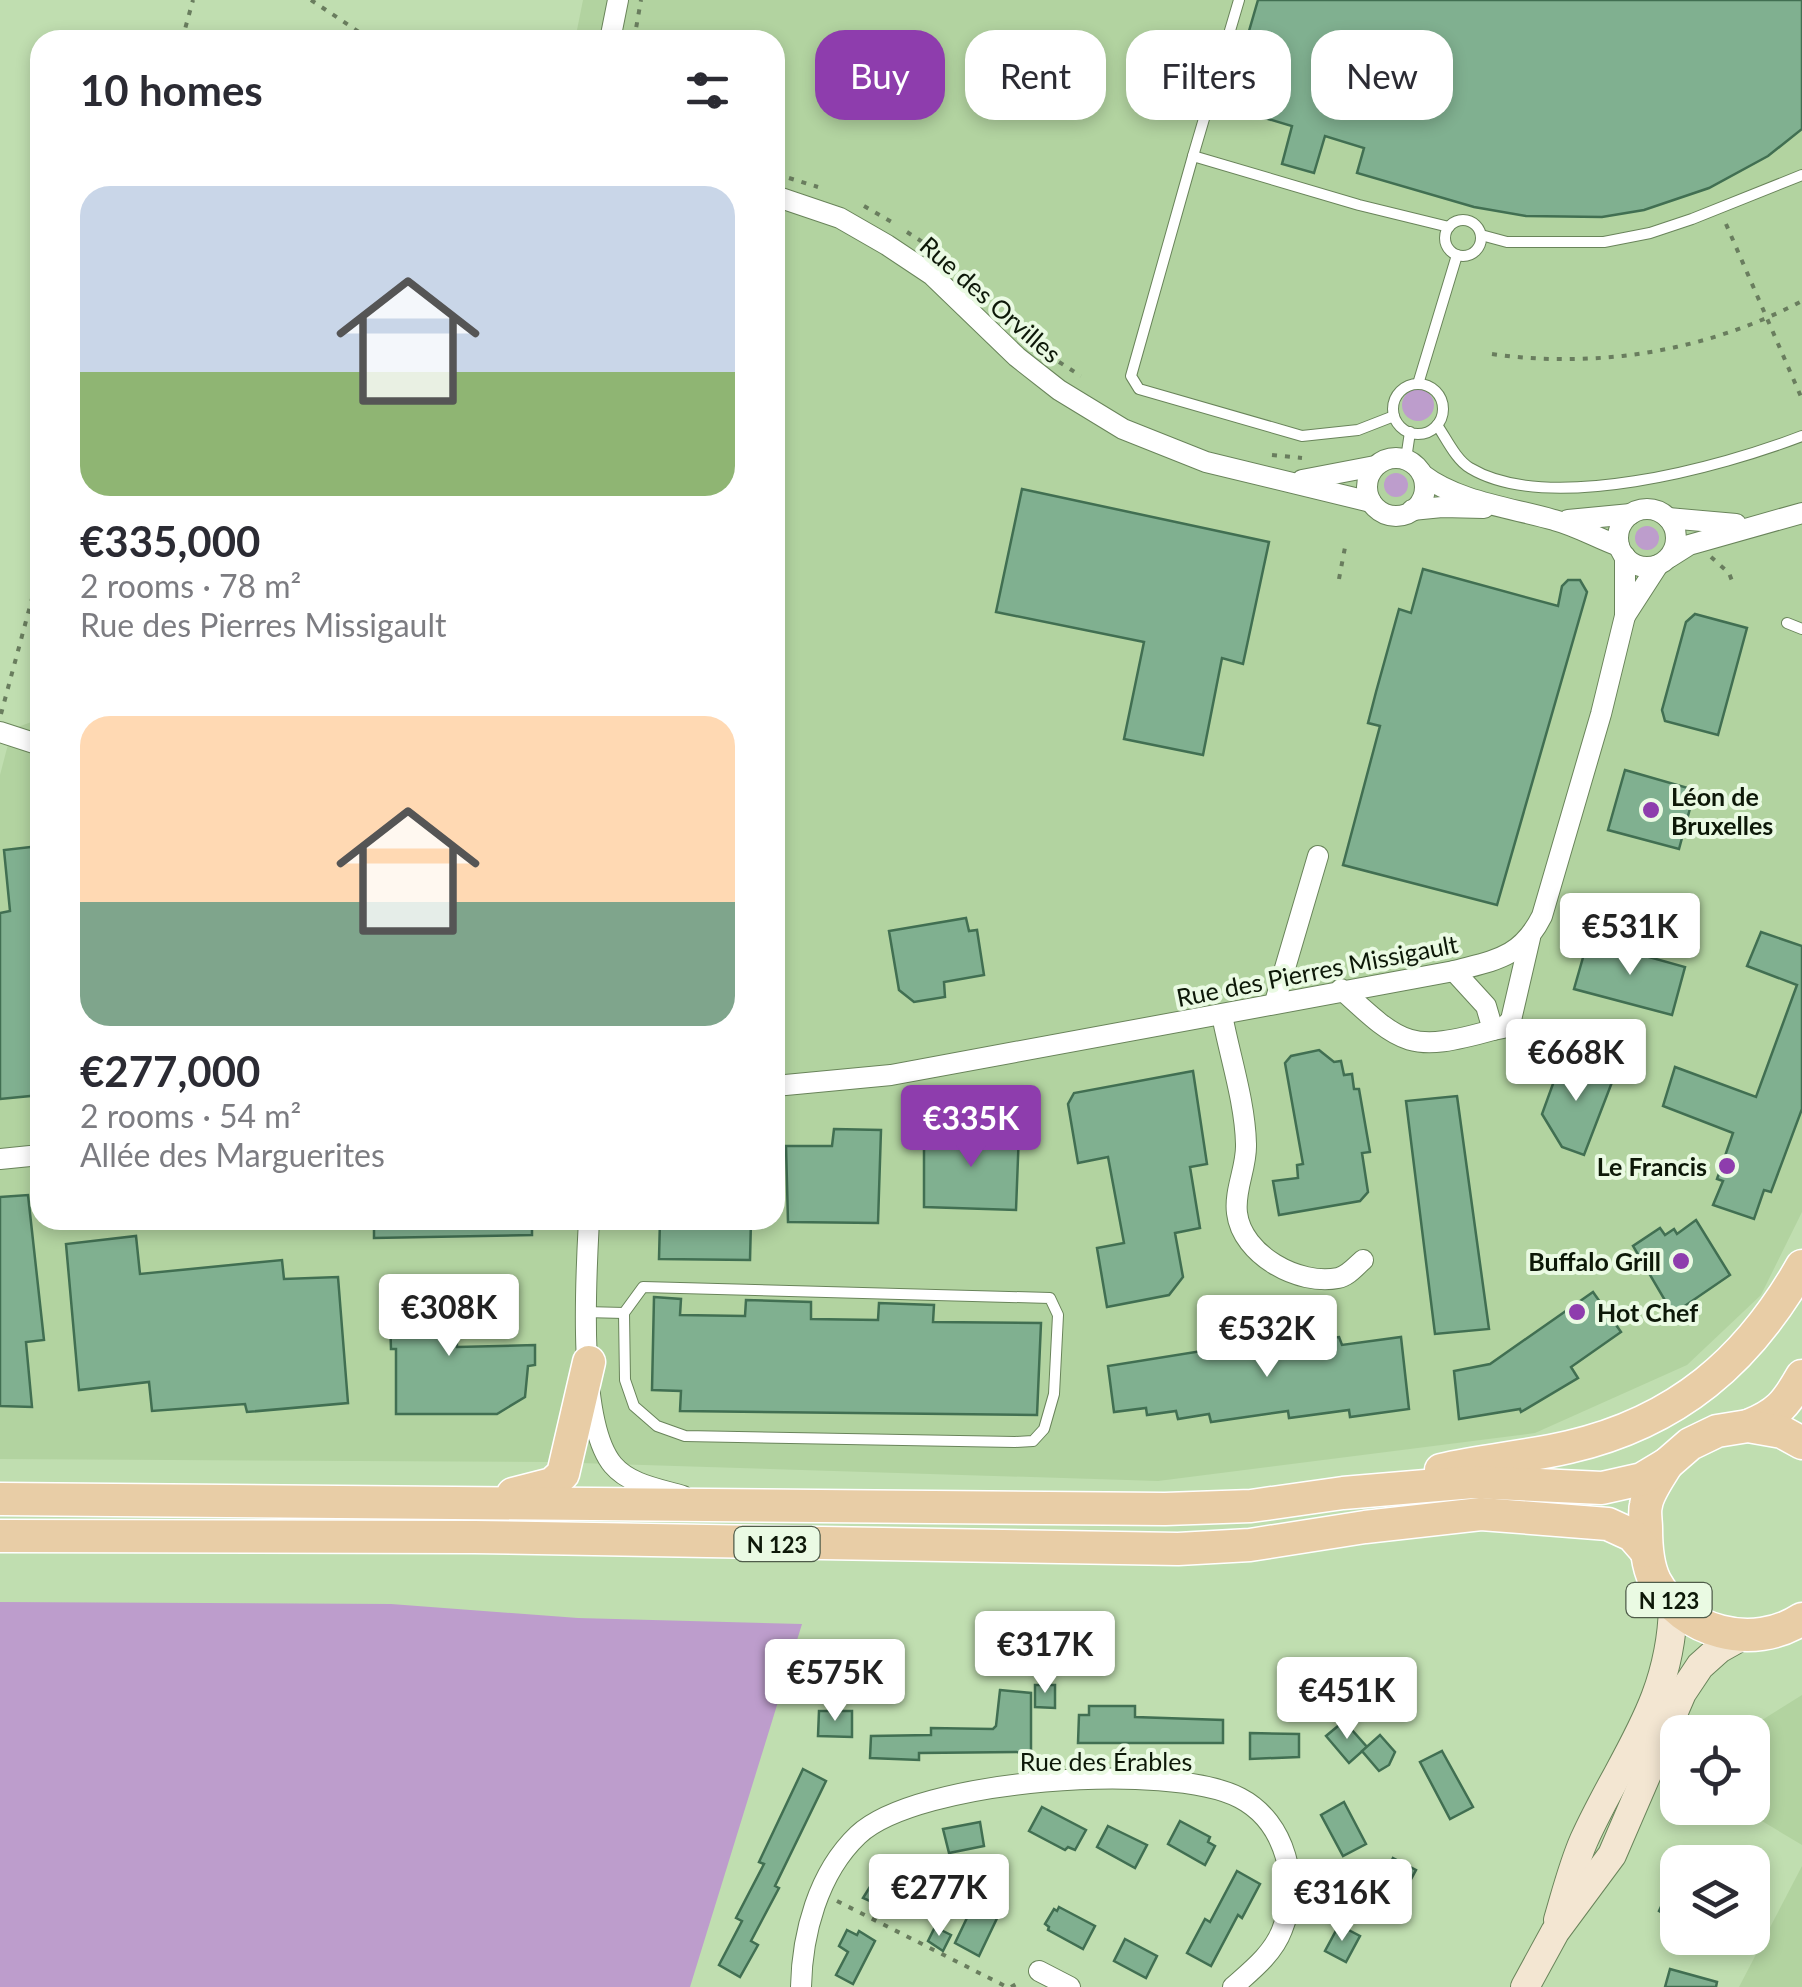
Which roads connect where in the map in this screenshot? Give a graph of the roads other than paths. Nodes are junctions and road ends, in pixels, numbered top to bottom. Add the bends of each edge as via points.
1 (618, 0) edge
2 (1239, 0) edge
3 (612, 30) edge
4 (1193, 156) junction
5 (1802, 176) edge
6 (785, 199) edge
7 (1448, 227) junction
8 (1481, 235) junction
9 (1457, 255) junction
10 (1418, 384) junction
11 (1394, 416) junction
12 (1436, 425) junction
13 (1410, 432) junction
14 (1802, 436) edge
15 (1406, 459) junction
16 (1375, 466) junction
17 (1423, 475) junction
18 (1285, 482) junction
19 (1370, 502) junction
20 (1496, 507) junction
21 (1412, 510) junction
22 (1802, 513) edge
23 (1631, 514) junction
24 (1668, 518) junction
25 (1556, 520) junction
26 (1753, 524) junction
27 (1622, 551) junction
28 (1664, 561) junction
29 (1625, 616) junction
30 (1787, 623) dead end
31 (1802, 629) edge
32 (0, 732) edge
33 (30, 742) edge
34 (1318, 856) dead end
35 (1530, 938) junction
36 (1454, 971) junction
37 (1341, 989) junction
38 (1275, 1002) junction
39 (1222, 1015) junction
40 (1493, 1030) junction
41 (785, 1085) edge
42 (30, 1157) edge
43 (0, 1159) edge
44 (588, 1230) edge
45 (1362, 1260) dead end
46 (1802, 1266) edge
47 (584, 1312) junction
48 (624, 1312) junction
49 (589, 1362) junction
50 (1802, 1376) edge
51 (1748, 1426) junction
52 (1802, 1443) edge
53 (1666, 1464) junction
54 (1343, 1493) junction
55 (0, 1500) edge
56 (480, 1502) junction
57 (715, 1506) junction
58 (0, 1536) edge
59 (1646, 1551) junction
60 (1673, 1606) junction
61 (1802, 1620) edge
62 (1744, 1635) junction
63 (1555, 1932) junction
64 (1039, 1971) dead end
65 (801, 1987) edge
66 (1070, 1987) edge
67 (1233, 1987) edge
68 (1524, 1987) edge

1 - 3 street
2 - 4 lane
4 - 7 lane
4 - 11 lane via 1131,376 1139,389 1302,436 1358,430
5 - 8 lane via 1692,219 1604,242 1507,242
6 - 18 street, Rue des Orvilles via 840,218 901,254 1060,391 1123,428 1186,456
7 - 8 lane via 1470,222
7 - 9 lane via 1446,243
8 - 9 lane via 1475,252
9 - 10 lane
10 - 11 lane via 1398,394
10 - 12 lane via 1442,402
11 - 13 lane
12 - 13 lane
12 - 14 lane via 1465,466 1530,486 1627,484 1742,459
13 - 15 lane
15 - 16 street
15 - 17 street
16 - 18 street, Rue des Orvilles
16 - 19 street via 1366,483
17 - 20 street
17 - 21 street via 1424,493
18 - 19 street, Rue des Orvilles
19 - 21 street via 1396,516
20 - 21 street
20 - 25 street
22 - 26 street
23 - 24 street via 1654,510
23 - 25 street
23 - 27 street via 1621,525
24 - 26 street
24 - 28 street via 1676,533
25 - 27 street
26 - 28 street via 1689,544
27 - 28 street via 1644,567
27 - 29 street
28 - 29 street
29 - 35 street via 1542,916
30 - 31 lane
32 - 33 street
34 - 38 street
35 - 36 street, Rue des Pierres Missigault via 1506,957
35 - 40 street via 1511,1020
36 - 37 street, Rue des Pierres Missigault
36 - 40 street via 1486,1006
37 - 38 street, Rue des Pierres Missigault
37 - 40 street via 1388,1032 1408,1041 1452,1041
38 - 39 street, Rue des Pierres Missigault
39 - 41 street, Rue des Pierres Missigault via 891,1074
39 - 45 street via 1246,1141 1237,1214 1245,1234 1275,1264 1322,1279 1343,1278
42 - 43 street
44 - 47 street
46 - 54 main road via 1736,1358 1655,1418 1566,1448
47 - 48 lane
47 - 49 street
48 - 48 lane via 626,1380 634,1406 657,1426 685,1436 1033,1440 1044,1429 1054,1394 1058,1315 1050,1298 643,1287
49 - 56 main road via 563,1474 537,1489
49 - 57 street via 595,1429 614,1465 641,1484
50 - 51 main road via 1783,1406
51 - 52 main road
51 - 53 main road, N 123 via 1717,1431
53 - 54 main road, N 123 via 1642,1479 1602,1488 1473,1482
53 - 59 main road, N 123 via 1646,1504
54 - 57 main road, N 123 via 1165,1509
55 - 56 main road, N 123
56 - 57 main road, N 123
58 - 59 main road, N 123 via 1178,1549 1497,1514 1608,1524
59 - 60 main road, N 123 via 1654,1580
60 - 62 main road, N 123 via 1699,1624
60 - 63 main road via 1670,1654 1658,1694 1584,1840
61 - 62 main road, N 123
62 - 63 main road via 1719,1649 1691,1680 1612,1856
63 - 68 main road
64 - 66 street
65 - 67 street, Rue des Érables via 812,1910 859,1834 892,1813 962,1792 1136,1780 1204,1785 1242,1798 1271,1823 1289,1865 1282,1931 1259,1965

